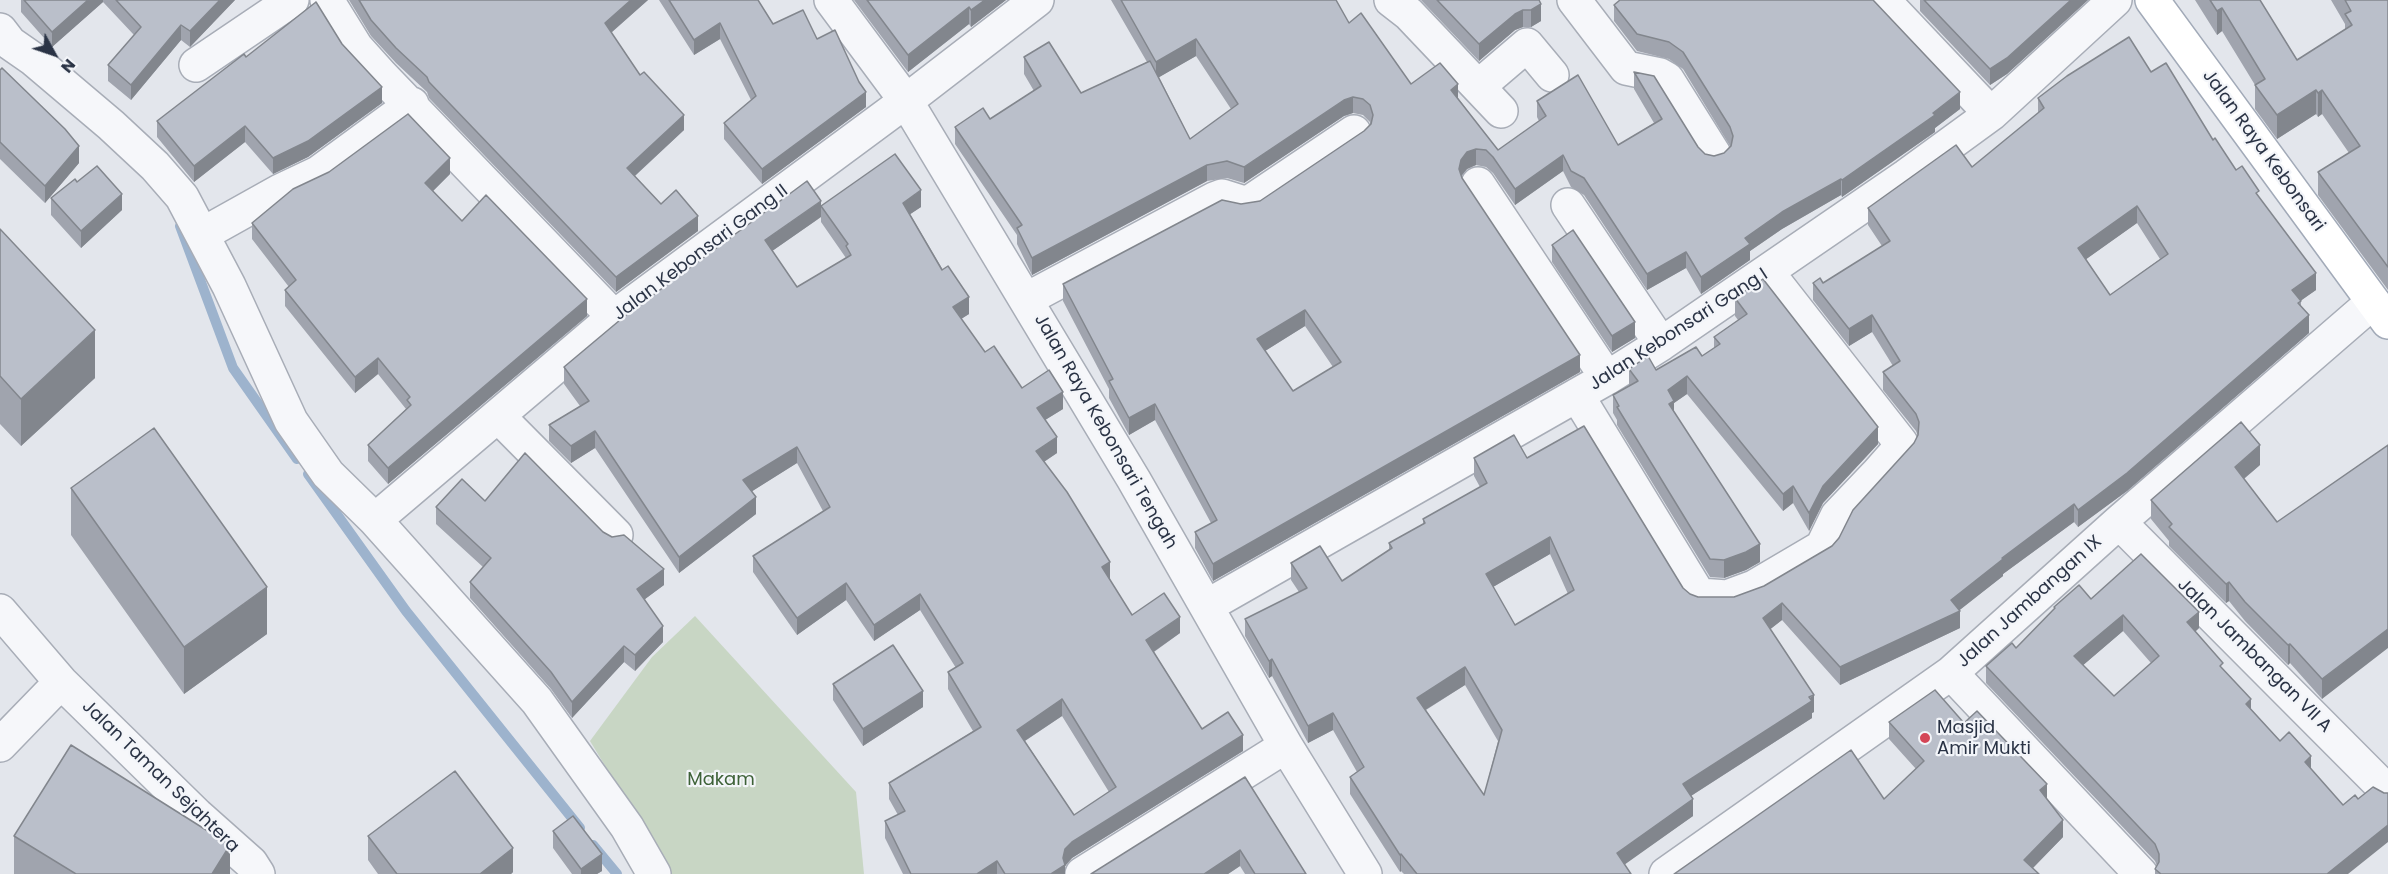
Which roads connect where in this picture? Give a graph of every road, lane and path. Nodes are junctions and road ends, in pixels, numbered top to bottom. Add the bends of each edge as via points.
1 (292, 0) edge
2 (327, 0) edge
3 (831, 0) edge
4 (1037, 0) edge
5 (1574, 0) edge
6 (1883, 0) edge
7 (2115, 0) edge
8 (2152, 0) edge
9 (1409, 5) edge
10 (0, 30) edge
11 (196, 65) dead end
12 (1552, 75) dead end
13 (1471, 89) junction
14 (906, 101) junction
15 (412, 104) junction
16 (1501, 111) dead end
17 (1991, 114) junction
18 (1354, 132) dead end
19 (1714, 154) edge
20 (1478, 184) dead end
21 (1568, 205) dead end
22 (203, 234) junction
23 (1768, 273) junction
24 (1027, 299) junction
25 (2381, 312) edge
26 (614, 317) junction
27 (1661, 344) junction
28 (1607, 378) junction
29 (1577, 395) junction
30 (498, 416) junction
31 (375, 520) junction
32 (2119, 522) junction
33 (616, 535) edge
34 (1207, 606) junction
35 (0, 612) edge
36 (1951, 673) junction
37 (61, 682) junction
38 (0, 745) edge
39 (1286, 746) junction
40 (2385, 781) edge
41 (258, 874) edge
42 (654, 874) edge
43 (1082, 874) edge
44 (1365, 874) edge
45 (1666, 874) edge
46 (2141, 874) edge

1 - 11 street
2 - 15 street via 356,47
3 - 14 street, Jalan Raya Kebonsari Tengah
4 - 14 street, Jalan Kebonsari Gang II
5 - 19 street via 1626,68 1667,80
6 - 17 street
7 - 17 street, Jalan Kebonsari Gang I
8 - 25 main road, Jalan Raya Kebonsari
9 - 13 street
10 - 22 street via 10,43 155,166 182,197
12 - 13 street via 1527,45
13 - 16 street
14 - 24 street, Jalan Raya Kebonsari Tengah
14 - 26 street, Jalan Kebonsari Gang II
15 - 22 street via 318,173
15 - 26 street
17 - 23 street, Jalan Kebonsari Gang I
18 - 24 street via 1250,202 1222,196 1214,199
20 - 28 street
21 - 27 street
22 - 31 street via 291,421 328,474
23 - 27 street, Jalan Kebonsari Gang I
23 - 29 street via 1901,443 1837,516 1822,547 1754,588 1726,597 1699,595
24 - 34 street, Jalan Raya Kebonsari Tengah
25 - 32 street, Jalan Jambangan IX
26 - 30 street, Jalan Kebonsari Gang II
27 - 28 street, Jalan Kebonsari Gang I
28 - 29 street, Jalan Kebonsari Gang I
29 - 34 street, Jalan Kebonsari Gang I
30 - 31 street, Jalan Kebonsari Gang II
30 - 33 street
31 - 42 street via 537,702 627,827
32 - 36 street, Jalan Jambangan IX
32 - 40 street, Jalan Jambangan VII A
34 - 39 street, Jalan Raya Kebonsari Tengah
35 - 37 street, Jalan Taman Sejahtera
36 - 45 street, Jalan Jambangan IX
36 - 46 street
37 - 38 street
37 - 41 street, Jalan Taman Sejahtera
39 - 43 street
39 - 44 street, Jalan Raya Kebonsari Tengah

